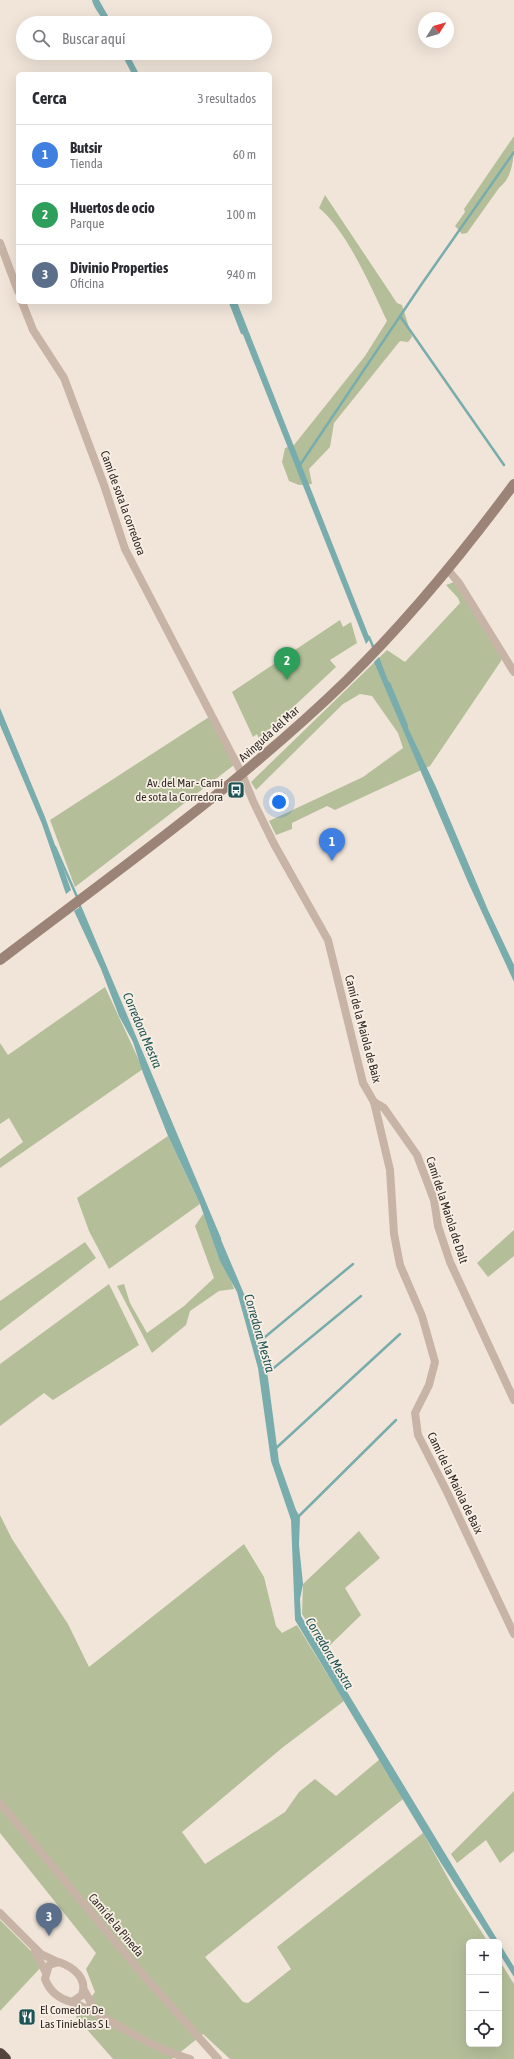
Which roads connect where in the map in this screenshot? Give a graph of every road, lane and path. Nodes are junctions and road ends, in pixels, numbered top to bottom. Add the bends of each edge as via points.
1 (0, 243) edge
2 (16, 286) edge
3 (23, 304) edge
4 (514, 484) edge
5 (448, 570) junction
6 (514, 672) edge
7 (242, 774) junction
8 (0, 960) edge
9 (374, 1102) junction
10 (514, 1400) edge
11 (514, 1634) edge
12 (0, 1803) edge
13 (0, 1913) edge
14 (32, 1945) junction
15 (59, 1962) junction
16 (46, 1973) junction
17 (84, 1990) junction
18 (72, 2002) junction
19 (96, 2012) junction
20 (0, 2054) edge
21 (5, 2059) edge
22 (190, 2059) edge
23 (218, 2059) edge

1 - 2 street
3 - 7 street, Camí de sota la corredora via 33,330 64,378 125,549
4 - 5 street, Avinguda del Mar
5 - 6 street via 460,583
5 - 7 street, Avinguda del Mar via 368,659 321,705
7 - 8 street, Avinguda del Mar
7 - 9 street, Camí de la Maiola de Baix via 274,844 328,940 362,1083
9 - 10 street, Camí de la Maiola de Dalt via 384,1108 417,1154 433,1198 438,1226 450,1262
9 - 11 street, Camí de la Maiola de Baix via 390,1170 394,1234 400,1265 422,1316 435,1362 429,1385 415,1413 418,1435
12 - 23 street, Camí de la Pineda via 73,1893
13 - 14 street
14 - 15 street via 44,1956
14 - 16 street
15 - 16 street via 49,1965
15 - 17 street via 78,1972
16 - 18 street via 52,1992
17 - 18 street via 82,1995
17 - 19 street
18 - 19 street
19 - 22 street via 156,2048
20 - 21 highway

